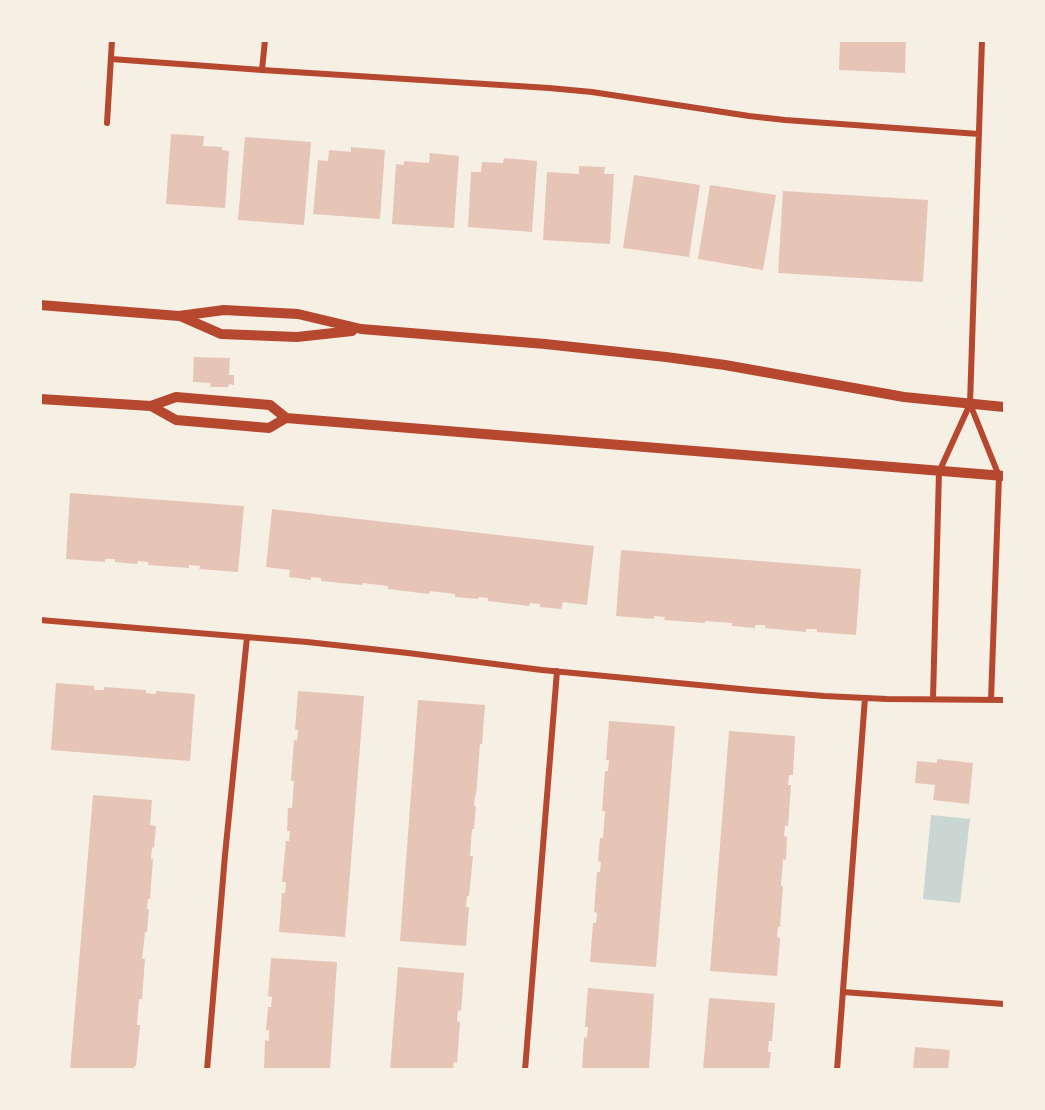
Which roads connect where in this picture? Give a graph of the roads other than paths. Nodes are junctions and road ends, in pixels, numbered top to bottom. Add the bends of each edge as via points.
1 (112, 40) edge
2 (265, 40) edge
3 (982, 40) edge
4 (111, 59) junction
5 (262, 70) junction
6 (106, 123) dead end
7 (979, 134) junction
8 (40, 305) edge
9 (179, 316) junction
10 (361, 330) junction
11 (40, 399) edge
12 (970, 404) junction
13 (151, 406) junction
14 (1005, 407) edge
15 (286, 418) junction
16 (939, 472) junction
17 (1002, 476) edge
18 (40, 620) edge
19 (247, 636) junction
20 (556, 671) junction
21 (865, 698) junction
22 (933, 699) junction
23 (991, 700) junction
24 (1005, 700) edge
25 (843, 992) junction
26 (1005, 1004) edge
27 (207, 1070) edge
28 (525, 1070) edge
29 (837, 1070) edge

1 - 4 street
2 - 5 street
3 - 7 street
4 - 5 street
4 - 6 street
5 - 7 street via 592,92 785,120
7 - 12 street
8 - 9 street
9 - 10 street via 224,310 298,314
9 - 10 street via 221,334 297,338
10 - 12 street via 666,357 904,397
11 - 13 street
12 - 14 street
12 - 16 street
12 - 17 street
13 - 15 street via 177,398 270,405
13 - 15 street via 176,420 269,428
15 - 16 street
16 - 17 street
16 - 22 street
17 - 23 street
18 - 19 street
19 - 20 street
19 - 27 street
20 - 21 street
20 - 28 street
21 - 22 street
21 - 25 street
22 - 23 street
23 - 24 street
25 - 26 street
25 - 29 street

